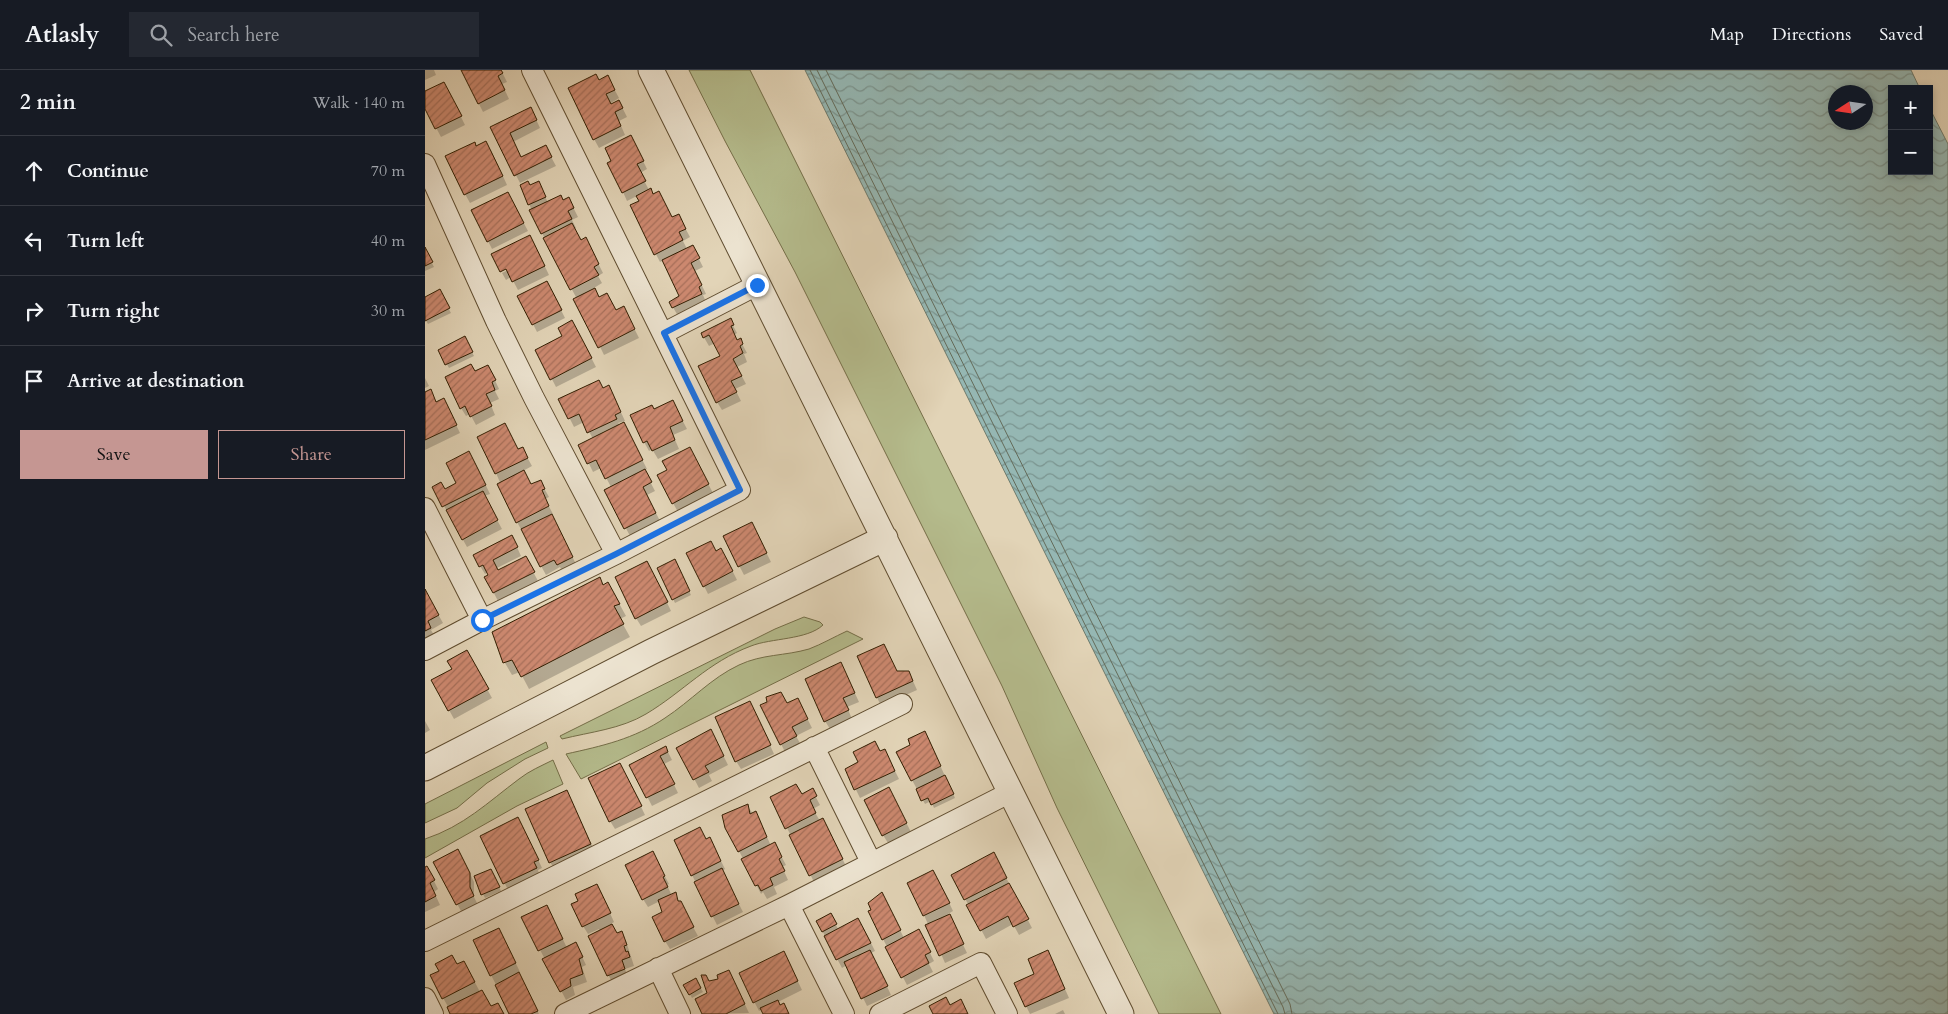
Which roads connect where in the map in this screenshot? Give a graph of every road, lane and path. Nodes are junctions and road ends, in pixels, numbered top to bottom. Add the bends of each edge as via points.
1 (532, 70) edge
2 (651, 70) edge
3 (425, 164) edge
4 (757, 285) junction
5 (664, 333) junction
6 (425, 508) edge
7 (885, 538) junction
8 (616, 554) junction
9 (482, 620) junction
10 (425, 650) edge
11 (902, 704) dead end
12 (814, 747) junction
13 (425, 768) edge
14 (1011, 792) junction
15 (871, 862) junction
16 (789, 905) junction
17 (425, 941) edge
18 (658, 968) junction
19 (425, 998) edge
20 (433, 1014) edge
21 (565, 1014) edge
22 (680, 1014) edge
23 (844, 1014) edge
24 (880, 1014) edge
25 (1007, 1014) edge
26 (1121, 1014) edge

1 - 5 street
2 - 4 street
3 - 8 street via 505,338
4 - 5 street
4 - 7 street
5 - 8 street via 740,490
6 - 9 street
7 - 13 street via 651,652
7 - 14 street
8 - 9 street
9 - 10 street
11 - 12 street
12 - 15 street
12 - 17 street
14 - 15 street
14 - 26 street
15 - 16 street
16 - 18 street
16 - 23 street
18 - 21 street
18 - 22 street
19 - 20 street
24 - 25 street via 981,963

